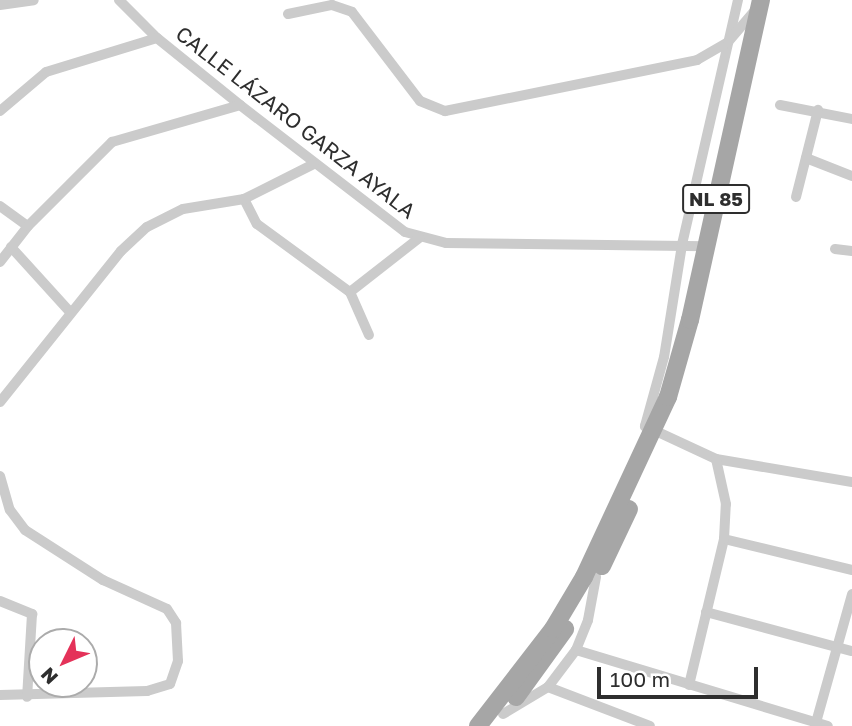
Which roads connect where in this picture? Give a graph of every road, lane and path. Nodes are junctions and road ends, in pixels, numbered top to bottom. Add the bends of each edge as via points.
1 (34, 0) edge
2 (119, 0) edge
3 (738, 0) edge
4 (760, 3) edge
5 (0, 5) edge
6 (288, 13) dead end
7 (157, 38) junction
8 (728, 42) junction
9 (780, 105) dead end
10 (240, 106) junction
11 (818, 110) junction
12 (0, 111) edge
13 (852, 119) edge
14 (806, 158) junction
15 (314, 164) junction
16 (852, 176) edge
17 (796, 197) dead end
18 (244, 199) junction
19 (0, 206) edge
20 (28, 226) junction
21 (419, 238) junction
22 (682, 245) junction
23 (706, 246) junction
24 (11, 247) junction
25 (835, 249) dead end
26 (852, 251) edge
27 (0, 262) edge
28 (350, 292) junction
29 (70, 312) junction
30 (369, 335) dead end
31 (0, 402) edge
32 (655, 433) junction
33 (716, 459) junction
34 (0, 476) edge
35 (852, 482) edge
36 (724, 539) junction
37 (852, 570) edge
38 (596, 577) junction
39 (852, 594) edge
40 (0, 601) edge
41 (706, 612) junction
42 (836, 646) junction
43 (576, 650) junction
44 (852, 651) edge
45 (689, 685) junction
46 (548, 687) junction
47 (0, 695) edge
48 (27, 697) junction
49 (497, 720) edge
50 (820, 725) edge
51 (478, 726) edge
52 (650, 726) edge

1 - 5 street
2 - 7 street, CALLE LÁZARO GARZA AYALA
3 - 8 street
4 - 8 street
4 - 23 main road, NL 85
6 - 8 street via 332,5 352,12 420,101 437,111 697,60
7 - 10 street, CALLE LÁZARO GARZA AYALA
7 - 12 street, CALLE LÁZARO GARZA AYALA via 46,72
8 - 22 street
9 - 11 street
10 - 15 street, CALLE LÁZARO GARZA AYALA
10 - 20 street via 120,137
11 - 13 street
11 - 14 street
14 - 16 street
14 - 17 street
15 - 18 street
15 - 21 street, CALLE LÁZARO GARZA AYALA via 388,222
18 - 28 street via 257,224
18 - 29 street via 183,209 147,227
19 - 20 street
20 - 24 street
21 - 22 street, CALLE LÁZARO GARZA AYALA via 446,243
21 - 28 street
22 - 23 street, CALLE LÁZARO GARZA AYALA
22 - 32 street via 664,358 645,426
23 - 32 main road, NL 85 via 682,353
24 - 27 street
24 - 29 street
25 - 26 street
28 - 30 street
29 - 31 street
32 - 33 street
32 - 38 main road, NL 85
32 - 51 main road, NL 85 via 578,588 525,668
33 - 35 street
33 - 36 street via 726,504
34 - 48 street via 10,509 25,530 103,580 160,604 176,623 178,662 170,684 147,691
36 - 37 street
36 - 41 street
38 - 43 street via 588,620
38 - 49 main road, NL 85 via 541,667
39 - 42 street
40 - 48 street via 32,614
41 - 42 street
41 - 45 street
42 - 44 street
42 - 50 street
43 - 45 street
43 - 46 street
45 - 50 street
46 - 49 street
46 - 52 street
47 - 48 street

